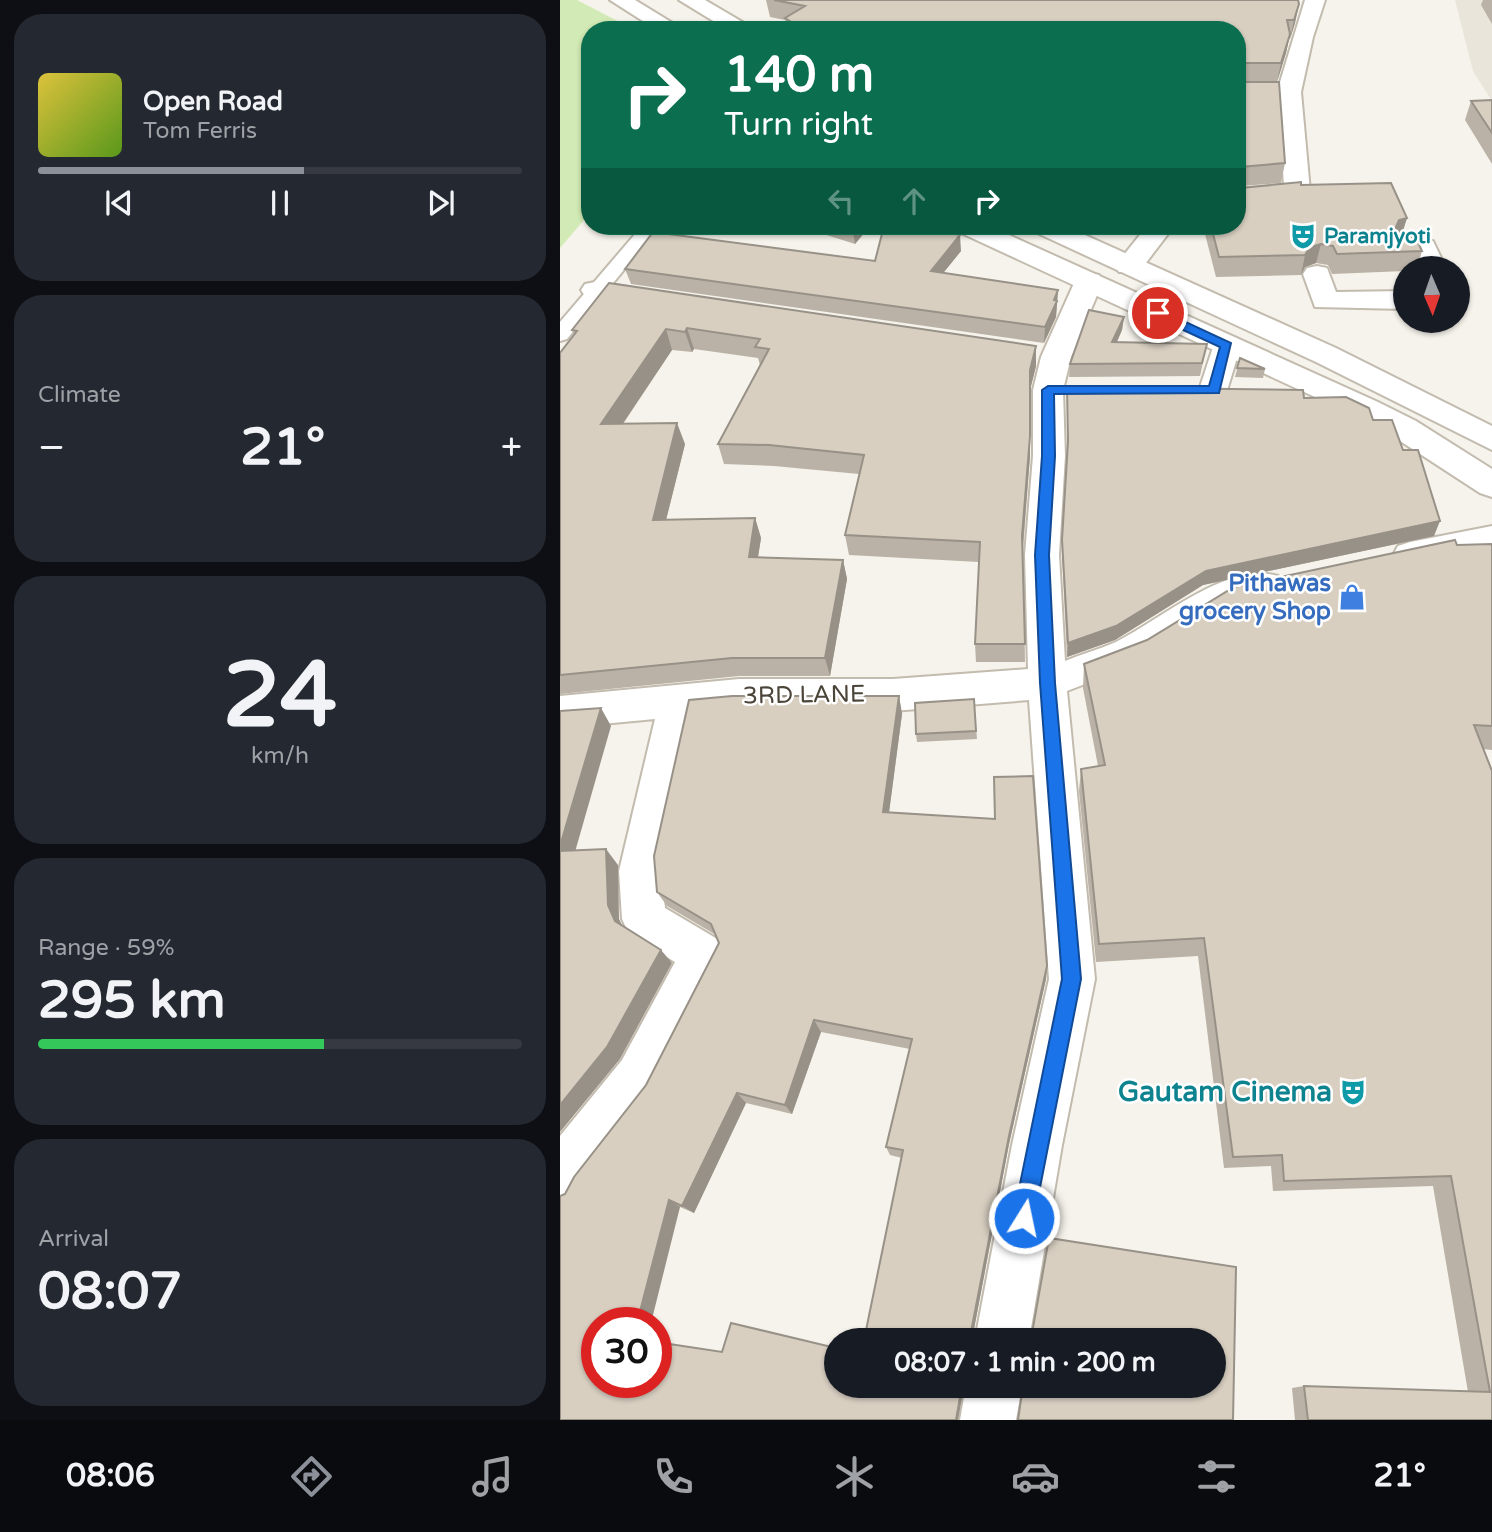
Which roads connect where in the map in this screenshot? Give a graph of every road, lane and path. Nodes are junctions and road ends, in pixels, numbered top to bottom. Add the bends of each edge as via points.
1 (620, 0) edge
2 (689, 0) edge
3 (1315, 0) edge
4 (657, 21) edge
5 (728, 21) edge
6 (1263, 92) edge
7 (1289, 92) junction
8 (1246, 196) edge
9 (643, 235) edge
10 (988, 235) edge
11 (1063, 235) edge
12 (1154, 235) edge
13 (1405, 247) edge
14 (1427, 256) edge
15 (1129, 266) junction
16 (1317, 274) dead end
17 (1089, 281) junction
18 (595, 290) junction
19 (1393, 300) edge
20 (676, 302) edge
21 (560, 335) edge
22 (1226, 345) junction
23 (1182, 389) edge
24 (1239, 391) junction
25 (1335, 393) junction
26 (1492, 439) edge
27 (1492, 485) edge
28 (1492, 539) edge
29 (1376, 562) edge
30 (1296, 579) edge
31 (1047, 683) junction
32 (679, 700) junction
33 (560, 712) edge
34 (560, 1182) edge
35 (1004, 1328) edge
36 (992, 1398) edge
37 (988, 1420) edge

1 - 4 street
2 - 5 street
3 - 7 street
6 - 7 street
7 - 8 street via 1297,191
9 - 18 lane
10 - 17 street
11 - 15 street
12 - 15 street
13 - 14 street via 1423,247
15 - 26 street via 1326,355
16 - 19 street via 1325,301
17 - 22 street
17 - 31 street via 1042,355 1061,390 1049,456 1042,555
18 - 20 street
18 - 21 lane
22 - 24 street
22 - 25 street
23 - 24 street
24 - 25 street
25 - 27 street via 1405,429
28 - 29 street
30 - 31 street, 3RD LANE via 1217,598 1129,652
31 - 32 street, 3RD LANE via 893,695 738,695
31 - 35 street via 1072,979
32 - 33 street, 3RD LANE
32 - 34 street via 640,871 644,919 703,955 639,1077 568,1165
36 - 37 street

